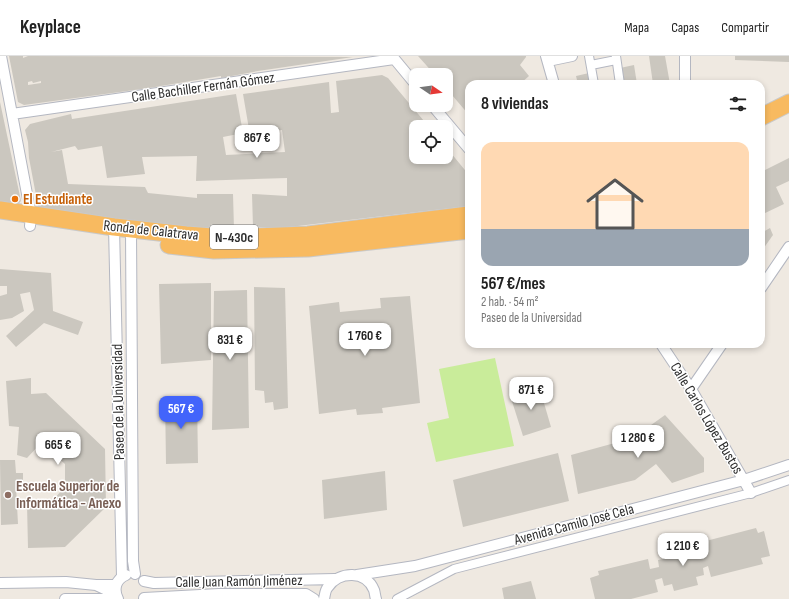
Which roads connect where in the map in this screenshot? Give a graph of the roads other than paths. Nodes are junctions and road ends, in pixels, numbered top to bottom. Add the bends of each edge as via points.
1 (1, 56) edge
2 (572, 56) edge
3 (589, 56) edge
4 (685, 56) edge
5 (393, 58) edge
6 (547, 58) edge
7 (616, 58) edge
8 (591, 65) junction
9 (409, 77) edge
10 (553, 80) edge
11 (593, 80) edge
12 (619, 80) edge
13 (685, 80) edge
14 (789, 90) edge
15 (765, 102) edge
16 (789, 103) edge
17 (438, 112) edge
18 (12, 114) junction
19 (765, 115) edge
20 (465, 144) edge
21 (0, 210) edge
22 (465, 215) edge
23 (30, 220) junction
24 (0, 222) edge
25 (465, 230) edge
26 (114, 232) junction
27 (131, 235) junction
28 (789, 247) edge
29 (765, 282) edge
30 (664, 348) edge
31 (719, 348) edge
32 (691, 389) junction
33 (789, 466) edge
34 (744, 480) junction
35 (789, 480) edge
36 (751, 493) junction
37 (135, 574) junction
38 (357, 575) junction
39 (122, 577) junction
40 (335, 579) junction
41 (144, 581) junction
42 (0, 583) edge
43 (114, 594) edge
44 (65, 599) edge
45 (144, 599) edge
46 (314, 599) edge
47 (324, 599) edge
48 (376, 599) edge
49 (397, 599) edge

1 - 18 street
2 - 6 street
3 - 8 street
4 - 13 street
5 - 9 street
5 - 18 street, Calle Bachiller Fernán Gómez
6 - 10 street
7 - 8 street
7 - 12 street
8 - 11 street
14 - 15 highway
16 - 19 highway
17 - 20 street
18 - 23 street
21 - 23 highway, Ronda de Calatrava / N-430c
22 - 27 highway, Ronda de Calatrava / N-430c via 308,235 225,238
23 - 24 highway, Ronda de Calatrava / N-430c
23 - 26 highway, Ronda de Calatrava / N-430c
25 - 27 highway, Ronda de Calatrava / N-430c via 308,248 214,250
26 - 27 highway, Ronda de Calatrava / N-430c
26 - 39 street, Paseo de la Universidad
27 - 37 street, Paseo de la Universidad
28 - 29 street
30 - 32 street, Calle Carlos López Bustos
31 - 32 street
32 - 34 street, Calle Carlos López Bustos
33 - 34 street, Avenida Camilo José Cela
34 - 36 street, Calle Carlos López Bustos
34 - 38 street, Avenida Camilo José Cela via 415,566
35 - 36 street, Avenida Camilo José Cela
36 - 49 street, Avenida Camilo José Cela via 454,570
37 - 39 street
37 - 41 street
38 - 40 street, Avenida Camilo José Cela via 345,575
38 - 48 street via 368,581 374,589
39 - 43 street
40 - 41 street, Calle Juan Ramón Jiménez via 154,583
40 - 47 street via 327,588
41 - 45 street via 147,591
42 - 43 street via 66,582 96,585
43 - 44 street
45 - 46 street, Calle Juan Ramón Jiménez via 219,594 306,594

